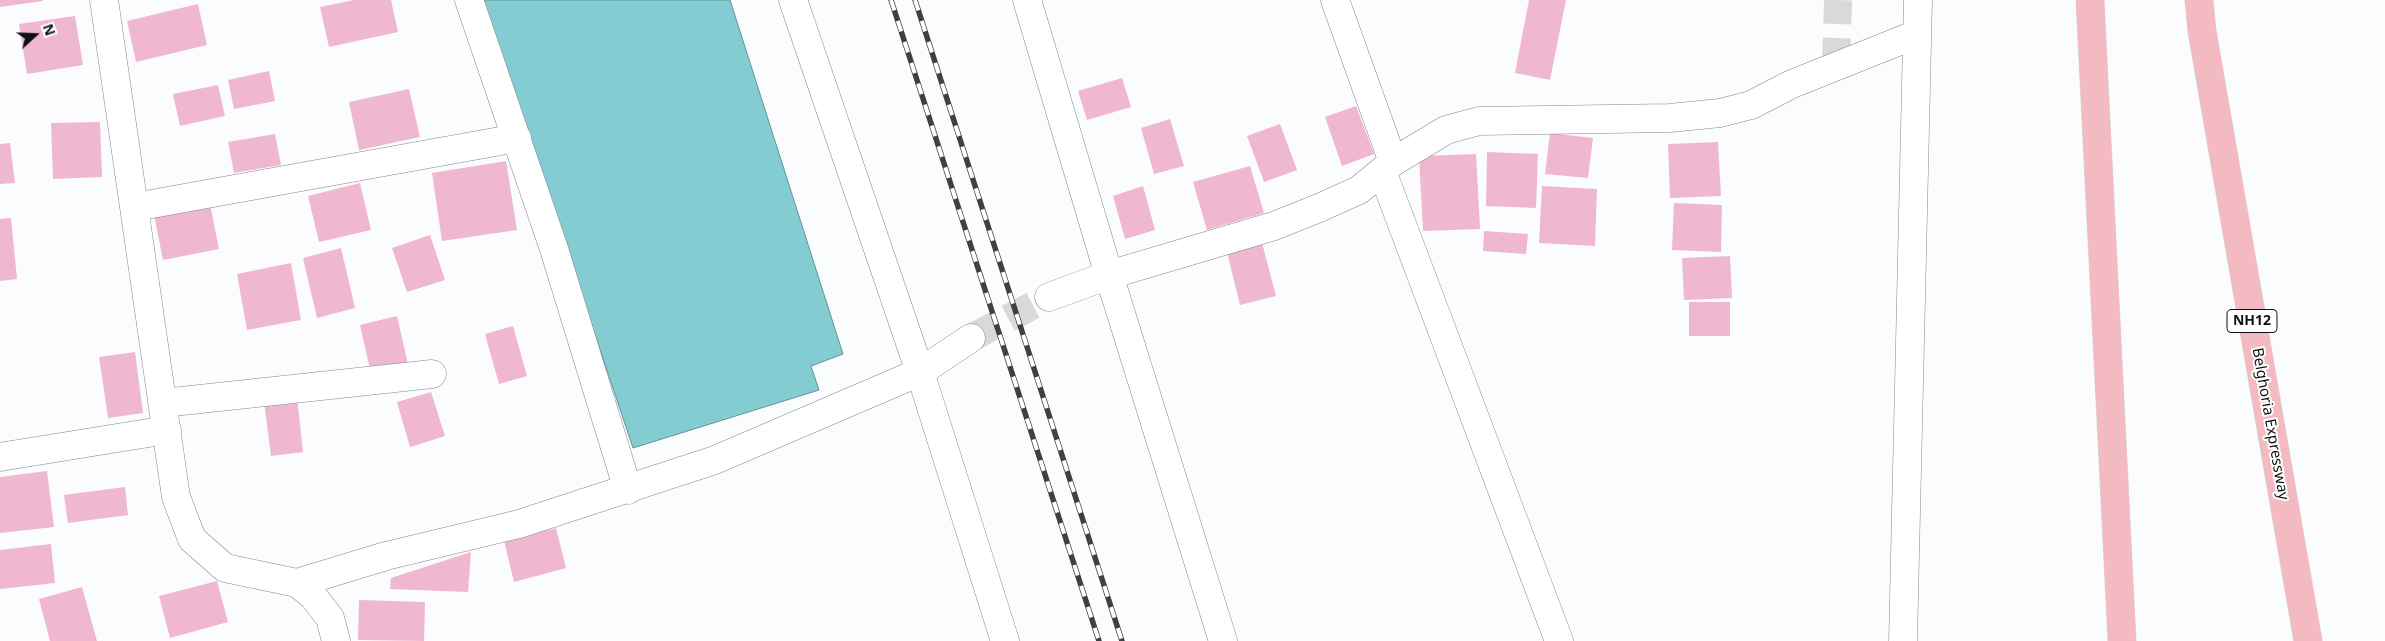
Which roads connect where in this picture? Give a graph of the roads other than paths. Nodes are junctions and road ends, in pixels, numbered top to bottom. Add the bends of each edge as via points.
1 (104, 0) edge
2 (469, 0) edge
3 (793, 0) edge
4 (1028, 0) edge
5 (1335, 0) edge
6 (1918, 0) edge
7 (2090, 0) edge
8 (2199, 0) edge
9 (1917, 34) junction
10 (517, 138) junction
11 (1387, 166) junction
12 (135, 208) junction
13 (1109, 275) junction
14 (1049, 297) tunnel mouth
15 (971, 338) tunnel mouth
16 (920, 372) junction
17 (432, 374) dead end
18 (163, 403) junction
19 (167, 430) junction
20 (0, 457) edge
21 (628, 490) junction
22 (297, 583) junction
23 (336, 641) edge
24 (1005, 641) edge
25 (1223, 641) edge
26 (1559, 641) edge
27 (1903, 641) edge
28 (2122, 641) edge
29 (2308, 641) edge

1 - 12 street
2 - 10 street
3 - 16 street
4 - 13 street
5 - 11 street
6 - 9 street
7 - 28 highway
8 - 29 highway, Belghoria Expressway / NH12
9 - 11 street via 1792,84 1751,105 1720,113 1670,118 1479,121 1446,130
9 - 27 street
10 - 12 street
10 - 21 street
11 - 13 street via 1359,190 1274,226
11 - 26 street
12 - 18 street
13 - 14 street
13 - 25 street
15 - 16 street
16 - 21 street via 715,460
16 - 24 street
17 - 18 street
18 - 19 street
19 - 20 street
19 - 22 street via 176,497 192,539 224,568
21 - 22 street via 519,524 386,556
22 - 23 street via 313,596 330,618

